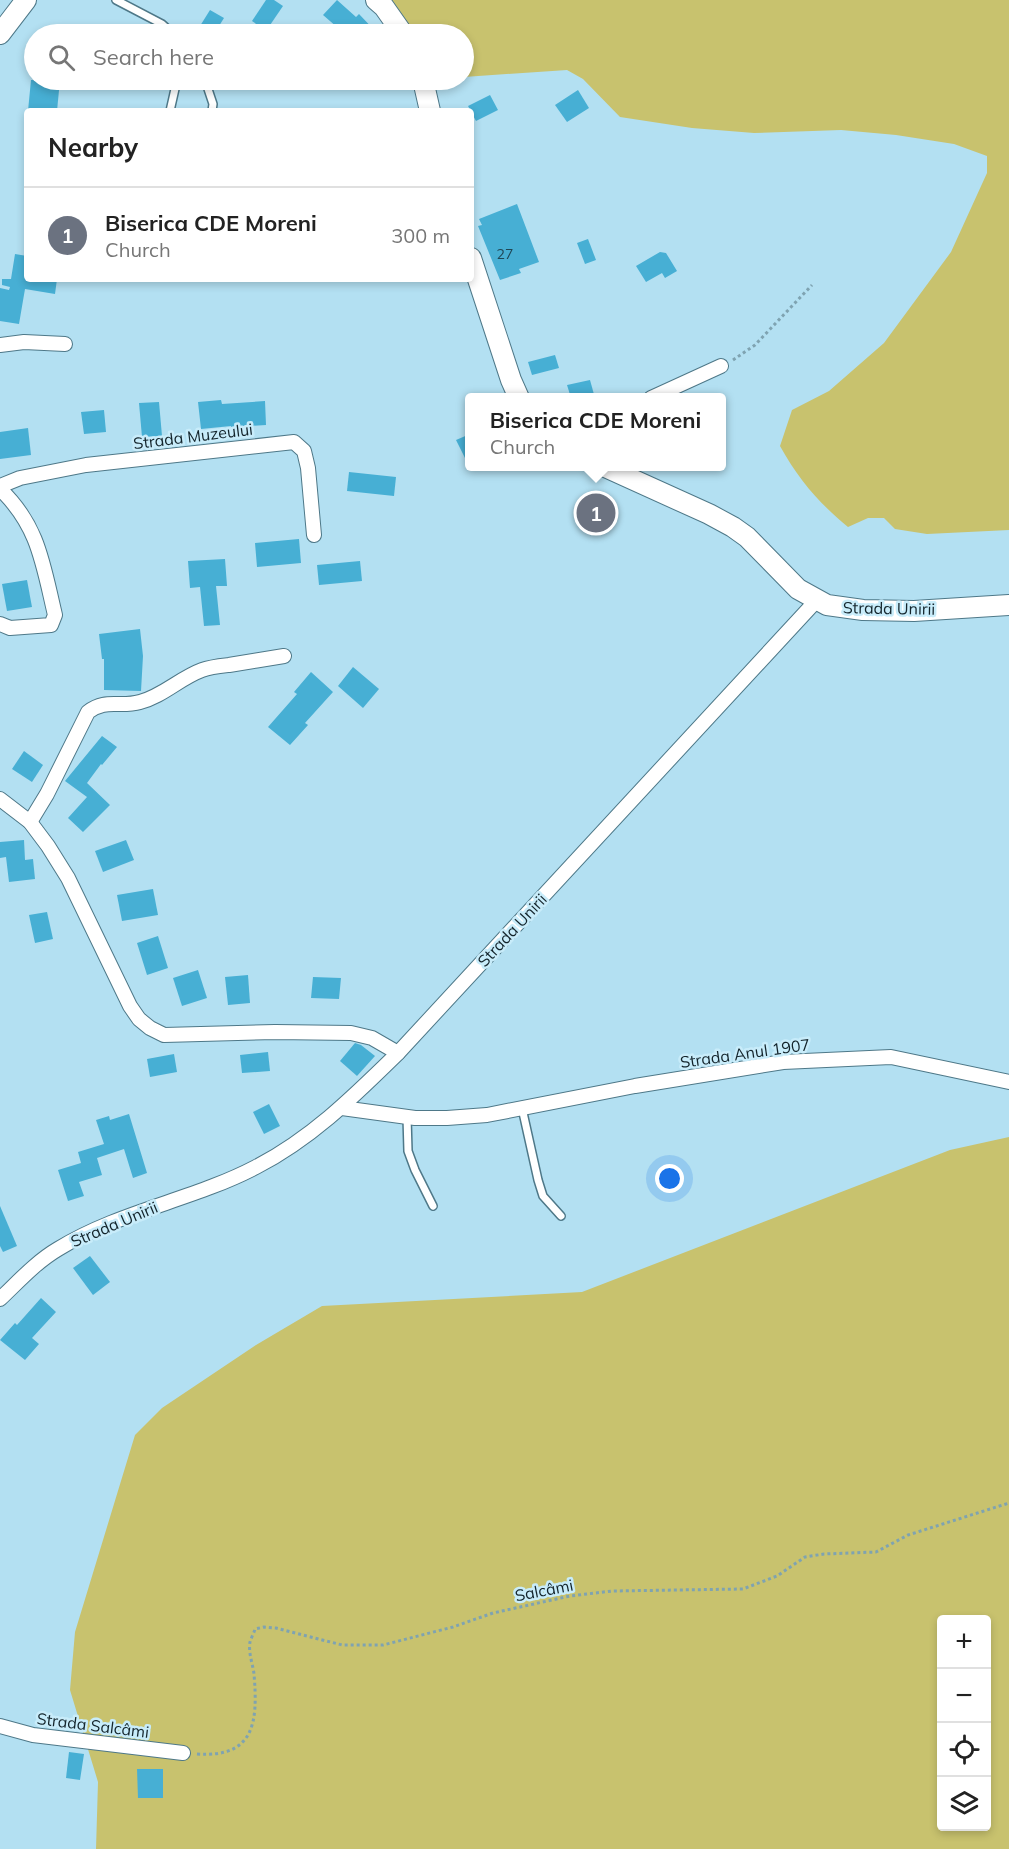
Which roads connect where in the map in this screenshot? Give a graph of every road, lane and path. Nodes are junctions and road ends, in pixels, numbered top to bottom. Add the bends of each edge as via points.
1 (26, 0) edge
2 (117, 0) edge
3 (376, 0) edge
4 (162, 24) edge
5 (396, 24) edge
6 (0, 34) edge
7 (175, 90) edge
8 (208, 90) edge
9 (425, 90) edge
10 (171, 108) edge
11 (212, 108) edge
12 (429, 108) edge
13 (474, 267) edge
14 (812, 285) dead end
15 (64, 344) dead end
16 (0, 345) edge
17 (721, 366) joint
18 (517, 393) edge
19 (662, 393) edge
20 (614, 471) edge
21 (0, 487) edge
22 (314, 535) dead end
23 (816, 601) junction
24 (1009, 604) edge
25 (0, 624) edge
26 (284, 656) dead end
27 (0, 800) edge
28 (30, 822) junction
29 (398, 1053) junction
30 (1009, 1082) edge
31 (342, 1108) junction
32 (522, 1108) junction
33 (407, 1117) junction
34 (434, 1206) dead end
35 (561, 1216) dead end
36 (0, 1299) edge
37 (1009, 1503) edge
38 (0, 1725) edge
39 (183, 1753) joint

1 - 6 main road
2 - 4 lane
3 - 5 main road
7 - 10 lane
8 - 11 lane
9 - 12 main road
13 - 18 main road
14 - 17 path via 755,345
15 - 16 street
17 - 19 street
20 - 23 main road via 733,527 798,589
21 - 22 street, Strada Muzeului via 20,478 86,465 294,442 304,451 308,468
21 - 25 street via 26,519 37,542 55,615 51,625 10,628
23 - 24 main road, Strada Unirii via 841,609 887,612
23 - 29 street, Strada Unirii
26 - 28 street via 204,669 155,697 96,706 87,712
27 - 28 street
28 - 29 street via 68,878 130,1006 150,1029 181,1036 351,1033 372,1038
29 - 31 street, Strada Unirii
30 - 32 street, Strada Anul 1907 via 891,1057 783,1062
31 - 33 street, Strada Anul 1907
31 - 36 street, Strada Unirii via 256,1167 116,1220 67,1244 36,1264
32 - 33 street, Strada Anul 1907 via 486,1115
32 - 35 lane via 543,1196
33 - 34 lane via 408,1151
37 - 39 path, Salcâmi via 908,1535 876,1552 805,1557 777,1576 743,1589 612,1591 570,1596 493,1613 435,1633 383,1645 342,1645 276,1628 255,1629 249,1643 256,1705 244,1743 229,1752
38 - 39 street, Strada Salcâmi via 33,1735

